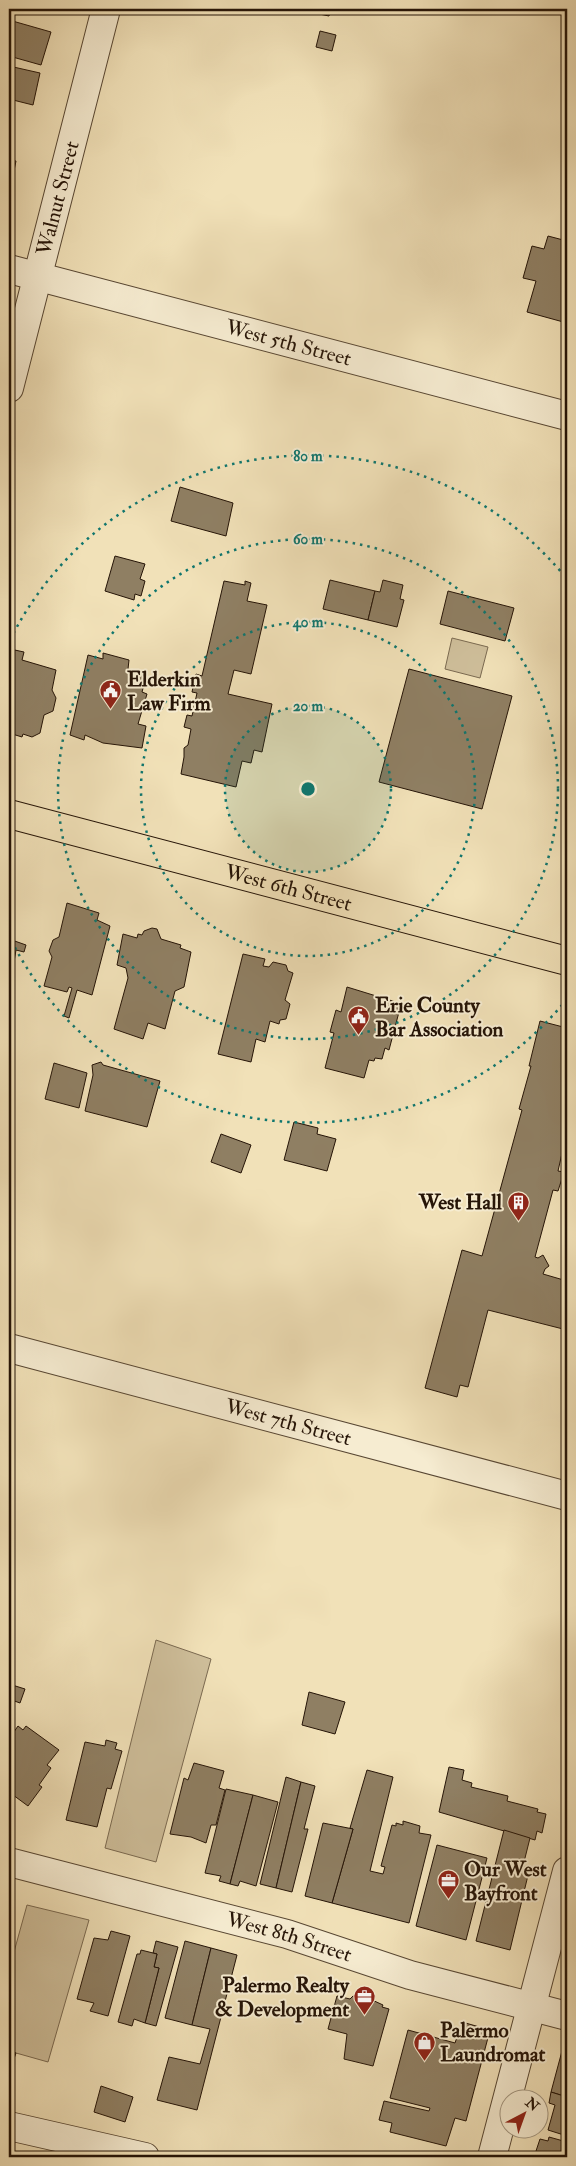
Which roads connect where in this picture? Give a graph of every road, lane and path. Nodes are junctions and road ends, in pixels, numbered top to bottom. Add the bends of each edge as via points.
1 (106, 9) edge
2 (9, 269) edge
3 (38, 276) junction
4 (9, 388) edge
5 (567, 416) edge
6 (9, 814) edge
7 (567, 961) edge
8 (9, 1348) edge
9 (567, 1496) edge
10 (9, 1862) edge
11 (567, 1871) edge
12 (532, 2007) junction
13 (567, 2016) edge
14 (9, 2126) edge
15 (145, 2157) edge
16 (492, 2157) edge

1 - 3 street, Walnut Street
2 - 3 street, West 5th Street
3 - 4 street, Walnut Street
3 - 5 street, West 5th Street
6 - 7 main road, West 6th Street
8 - 9 street, West 7th Street
10 - 12 street, West 8th Street via 287,1934 410,1975
11 - 12 street
12 - 13 street, West 8th Street
12 - 16 street
14 - 15 street

